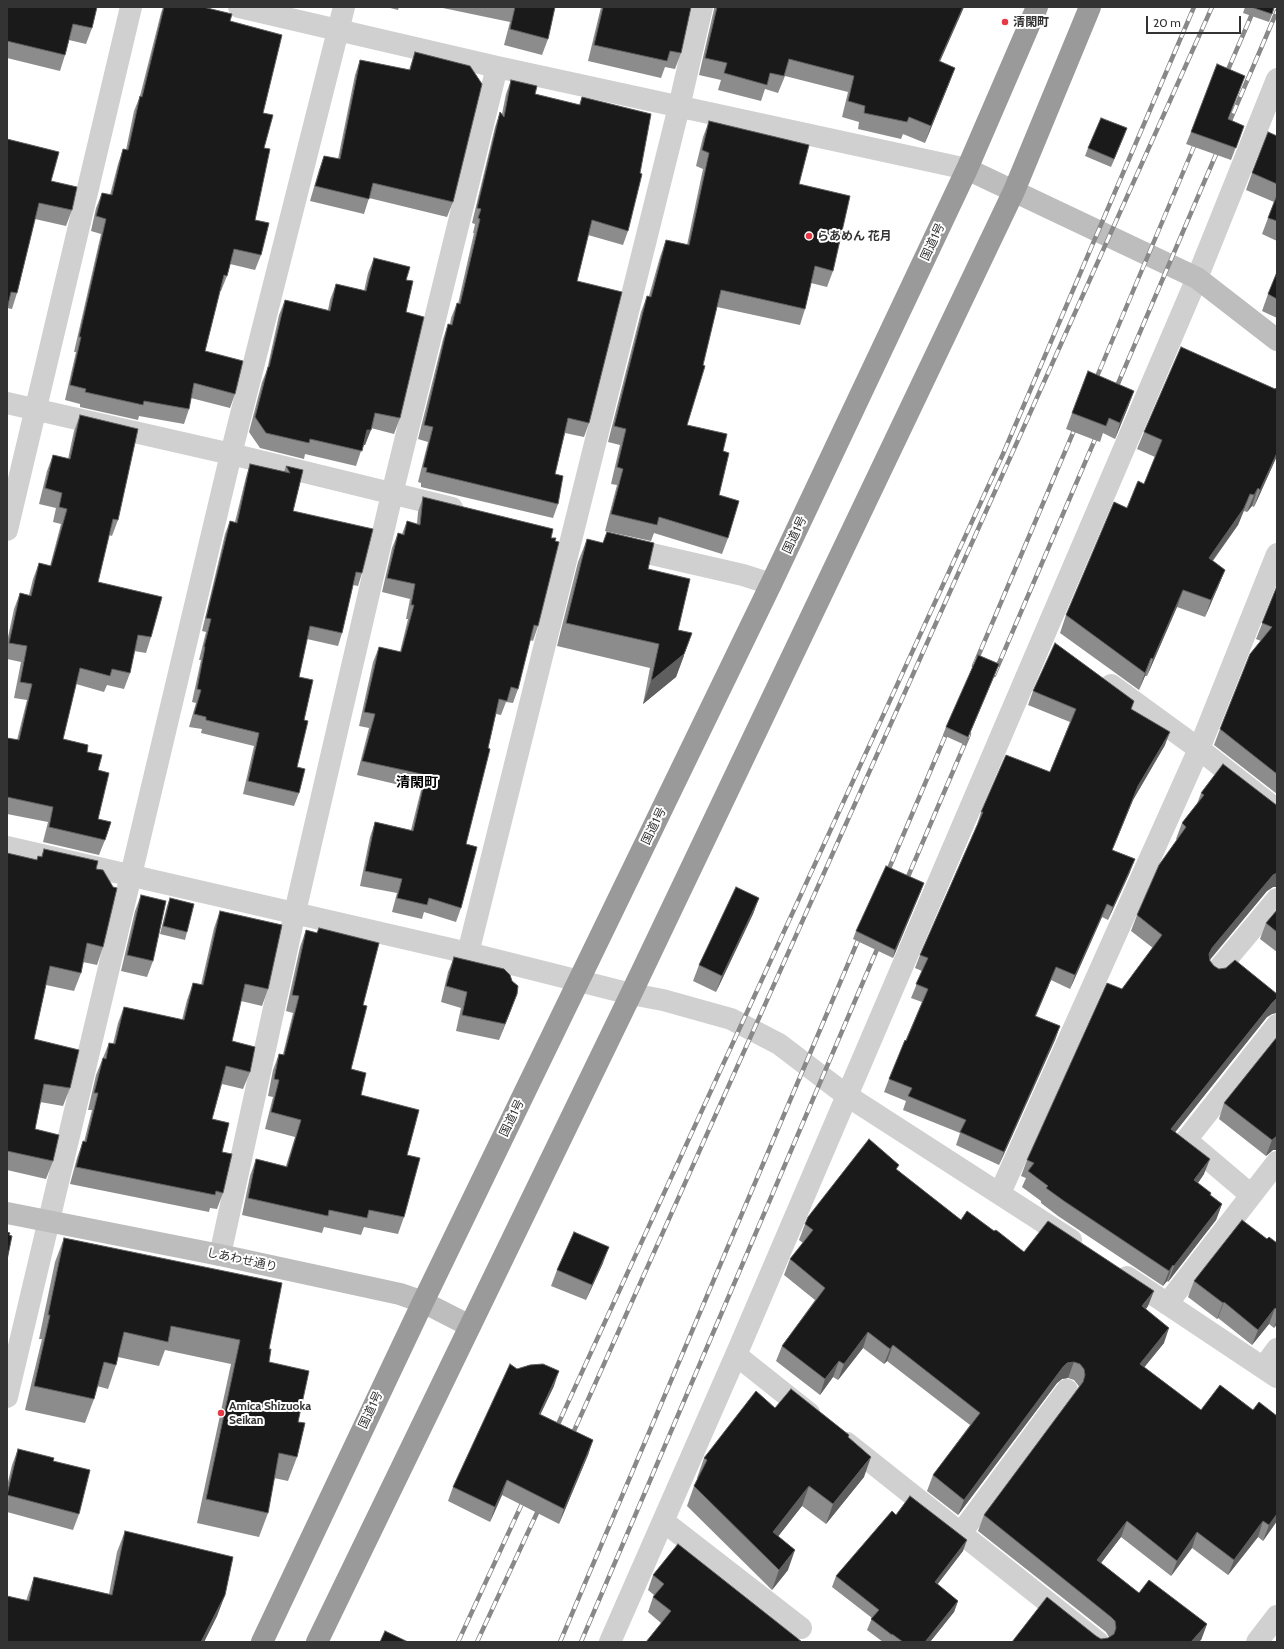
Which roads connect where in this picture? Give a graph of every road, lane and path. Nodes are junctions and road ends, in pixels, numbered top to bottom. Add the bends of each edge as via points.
1 (132, 7) edge
2 (239, 7) edge
3 (344, 7) edge
4 (702, 7) edge
5 (1037, 7) edge
6 (1090, 7) edge
7 (338, 31) junction
8 (497, 67) junction
9 (1277, 79) edge
10 (679, 107) junction
11 (967, 169) junction
12 (1014, 191) junction
13 (1197, 278) junction
14 (1277, 340) edge
15 (7, 403) edge
16 (36, 410) junction
17 (231, 454) junction
18 (392, 494) junction
19 (475, 513) edge
20 (7, 530) edge
21 (550, 531) edge
22 (588, 540) junction
23 (1277, 554) edge
24 (771, 584) junction
25 (1043, 636) junction
26 (1062, 650) edge
27 (1093, 672) edge
28 (1199, 749) junction
29 (1277, 810) edge
30 (7, 847) edge
31 (131, 876) junction
32 (1277, 899) edge
33 (295, 912) junction
34 (468, 953) junction
35 (1216, 972) edge
36 (579, 981) junction
37 (631, 994) junction
38 (1277, 1025) edge
39 (846, 1095) junction
40 (1277, 1162) edge
41 (1000, 1193) junction
42 (1251, 1196) junction
43 (7, 1213) edge
44 (48, 1221) junction
45 (1090, 1253) edge
46 (220, 1255) junction
47 (1109, 1266) edge
48 (423, 1302) junction
49 (1167, 1304) junction
50 (470, 1326) junction
51 (1277, 1349) edge
52 (736, 1355) junction
53 (1270, 1372) edge
54 (1067, 1390) dead end
55 (7, 1397) edge
56 (663, 1520) junction
57 (961, 1533) junction
58 (1277, 1616) edge
59 (801, 1628) dead end
60 (262, 1642) edge
61 (318, 1642) edge
62 (610, 1642) edge
63 (1098, 1642) edge
64 (1256, 1642) edge

1 - 16 street
2 - 7 street
3 - 7 street
4 - 10 street
5 - 11 highway, 国道1号
6 - 12 highway
7 - 8 street
7 - 17 street
8 - 10 street
8 - 18 street
9 - 13 street
10 - 11 street
10 - 22 street
11 - 12 street
11 - 24 highway, 国道1号
12 - 13 street
12 - 37 highway
13 - 14 street
13 - 25 street
15 - 16 street
16 - 17 street
16 - 20 street
17 - 18 street
17 - 31 street
18 - 19 street
18 - 33 street
21 - 22 street
22 - 24 street via 743,575
22 - 34 street
23 - 28 street
24 - 36 highway, 国道1号
25 - 26 street
25 - 39 street
27 - 28 street
28 - 29 street
28 - 41 street
30 - 31 street
31 - 33 street
31 - 44 street
32 - 35 street
33 - 34 street
33 - 46 street
34 - 36 street
36 - 37 street
36 - 48 highway, 国道1号
37 - 39 street via 731,1019 780,1044
37 - 50 highway
38 - 42 street via 1186,1140
39 - 41 street
39 - 52 street
40 - 42 street
41 - 45 street
42 - 49 street
43 - 44 street, しあわせ通り
44 - 46 street, しあわせ通り
44 - 55 street
46 - 48 street, しあわせ通り via 400,1294
47 - 49 street
48 - 50 street, しあわせ通り
48 - 60 highway, 国道1号
49 - 53 street
50 - 61 highway
51 - 53 street
52 - 56 street
52 - 57 street
54 - 57 street
56 - 59 street
56 - 62 street
57 - 63 street
58 - 64 street

